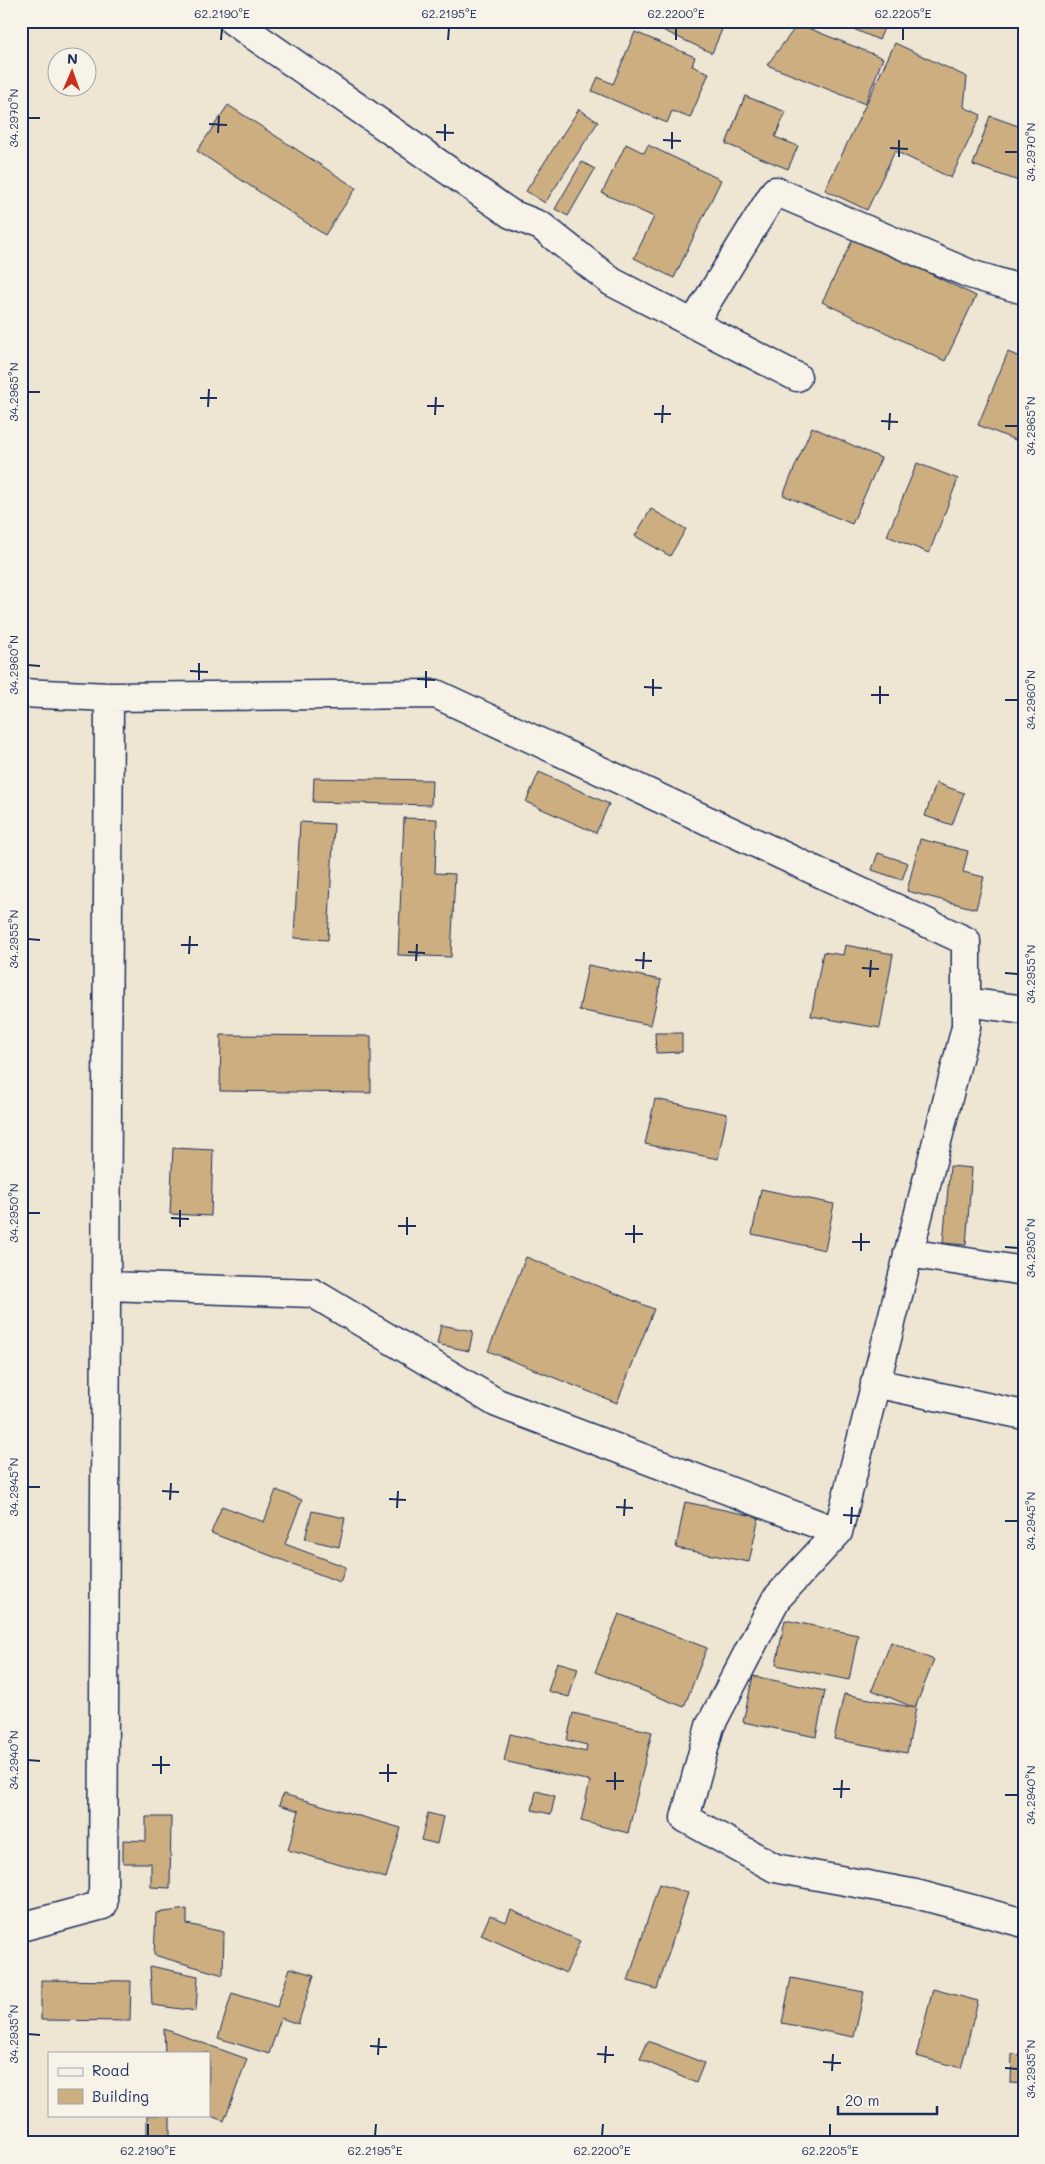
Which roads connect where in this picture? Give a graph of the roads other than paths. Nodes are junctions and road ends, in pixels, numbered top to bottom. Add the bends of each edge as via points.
1 (233, 21) edge
2 (1024, 290) edge
3 (693, 324) junction
4 (796, 377) dead end
5 (21, 693) edge
6 (109, 697) junction
7 (966, 1002) junction
8 (1024, 1010) edge
9 (908, 1253) junction
10 (1024, 1271) edge
11 (106, 1286) junction
12 (876, 1383) junction
13 (1024, 1415) edge
14 (838, 1532) junction
15 (1024, 1924) edge
16 (21, 1927) edge

1 - 3 street via 511,214 540,226 612,282
2 - 3 street via 970,274 775,191
3 - 4 street
5 - 6 street
6 - 7 street via 436,694 966,941
6 - 11 street
7 - 8 street
7 - 9 street via 966,1027
9 - 10 street
9 - 12 street
11 - 14 street via 313,1293 497,1404
11 - 16 street via 103,1906
12 - 13 street
12 - 14 street
14 - 15 street via 776,1599 710,1726 685,1818 775,1868 916,1894

